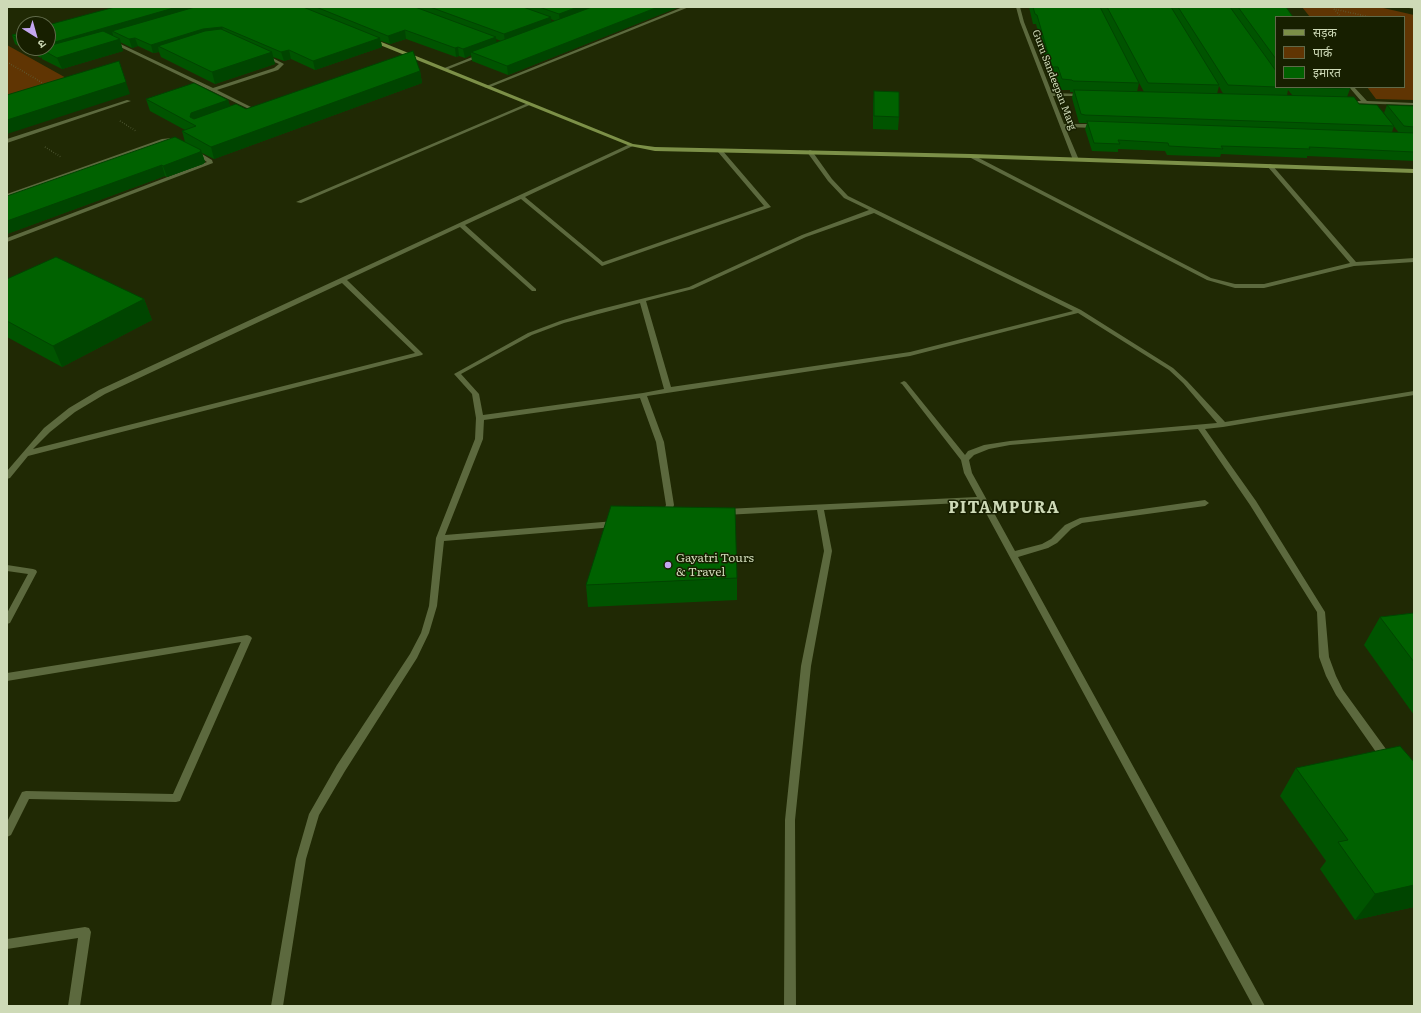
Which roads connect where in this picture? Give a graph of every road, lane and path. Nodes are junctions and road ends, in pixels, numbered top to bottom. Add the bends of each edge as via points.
1 (687, 7) edge
2 (1018, 7) edge
3 (1410, 7) edge
4 (1414, 8) edge
5 (1340, 16) edge
6 (1366, 16) edge
7 (115, 36) edge
8 (369, 39) edge
9 (490, 52) edge
10 (260, 54) edge
11 (406, 54) junction
12 (156, 56) edge
13 (399, 56) edge
14 (148, 58) junction
15 (7, 62) edge
16 (444, 69) junction
17 (39, 87) edge
18 (486, 87) junction
19 (1352, 88) edge
20 (213, 90) junction
21 (1050, 94) junction
22 (1088, 95) edge
23 (129, 101) dead end
24 (1343, 102) edge
25 (1365, 102) junction
26 (1371, 103) junction
27 (530, 104) junction
28 (1414, 104) edge
29 (259, 106) edge
30 (1376, 108) edge
31 (251, 109) junction
32 (245, 111) edge
33 (1062, 125) junction
34 (1102, 127) edge
35 (7, 141) edge
36 (41, 145) dead end
37 (632, 145) junction
38 (185, 147) edge
39 (191, 150) edge
40 (720, 151) junction
41 (810, 152) junction
42 (970, 156) junction
43 (1076, 160) junction
44 (66, 161) dead end
45 (1270, 166) junction
46 (1414, 171) edge
47 (7, 196) edge
48 (522, 197) junction
49 (299, 202) dead end
50 (873, 211) junction
51 (462, 225) junction
52 (7, 240) edge
53 (1414, 260) edge
54 (1354, 264) junction
55 (343, 280) junction
56 (534, 290) dead end
57 (644, 301) junction
58 (1079, 311) junction
59 (904, 384) dead end
60 (668, 390) junction
61 (1414, 393) edge
62 (643, 395) junction
63 (480, 418) junction
64 (1224, 425) junction
65 (1200, 427) junction
66 (25, 454) junction
67 (965, 460) junction
68 (7, 476) edge
69 (982, 499) junction
70 (1205, 503) dead end
71 (820, 507) junction
72 (718, 512) edge
73 (654, 517) edge
74 (621, 523) edge
75 (440, 538) junction
76 (1012, 555) junction
77 (7, 568) edge
78 (7, 621) edge
79 (7, 677) edge
80 (1396, 768) edge
81 (7, 832) edge
82 (7, 944) edge
83 (74, 1006) edge
84 (277, 1006) edge
85 (790, 1006) edge
86 (1259, 1006) edge

1 - 18 street
2 - 21 street, Guru Sandeepan Marg
3 - 4 street
5 - 6 path via 1334,9
7 - 14 street via 107,39
8 - 11 street
9 - 16 street
10 - 20 street via 282,64 276,69
11 - 13 street
11 - 16 street
12 - 14 street
14 - 20 street
15 - 17 path via 46,85
16 - 18 street
18 - 27 street
19 - 25 street
20 - 31 street
21 - 22 street
21 - 33 street, Guru Sandeepan Marg
23 - 35 street
24 - 25 street
25 - 26 street
26 - 28 street
26 - 30 street
27 - 37 street
27 - 49 street
29 - 31 street
31 - 32 street
33 - 34 street
33 - 43 street, Guru Sandeepan Marg
36 - 44 path
37 - 40 street via 655,149
37 - 48 street
38 - 47 street via 172,140 164,140
39 - 52 street via 210,163
40 - 41 street
40 - 48 street via 768,207 602,264
41 - 42 street
41 - 50 street via 846,197
42 - 43 street
42 - 54 street via 1208,279 1235,286 1264,286
43 - 45 street
45 - 46 street
45 - 54 street
48 - 51 street
50 - 57 street via 804,236 705,283
50 - 58 street
51 - 55 street
51 - 56 street
53 - 54 street
55 - 66 street via 102,392 72,410
55 - 66 street via 420,354
57 - 60 street
57 - 63 street via 599,311 536,332 457,374 475,394
58 - 60 street via 929,350
58 - 64 street via 1171,369
59 - 67 street
60 - 62 street
61 - 64 street
62 - 63 street
62 - 73 street via 660,442 671,511
63 - 75 street via 479,439
64 - 65 street
65 - 67 street via 1010,443 971,453
65 - 80 street via 1253,503 1321,612 1324,657 1331,676 1339,692
66 - 68 street
67 - 69 street via 968,473
69 - 71 street
69 - 76 street
70 - 76 street via 1080,521 1068,527 1045,546
71 - 72 street
71 - 85 street via 828,551 806,666 790,820
74 - 75 street
75 - 84 street via 433,606 425,633 414,656 314,814 301,859
76 - 86 street
77 - 78 street via 32,572
79 - 81 street via 247,638 176,798 26,795
82 - 83 street via 85,932

